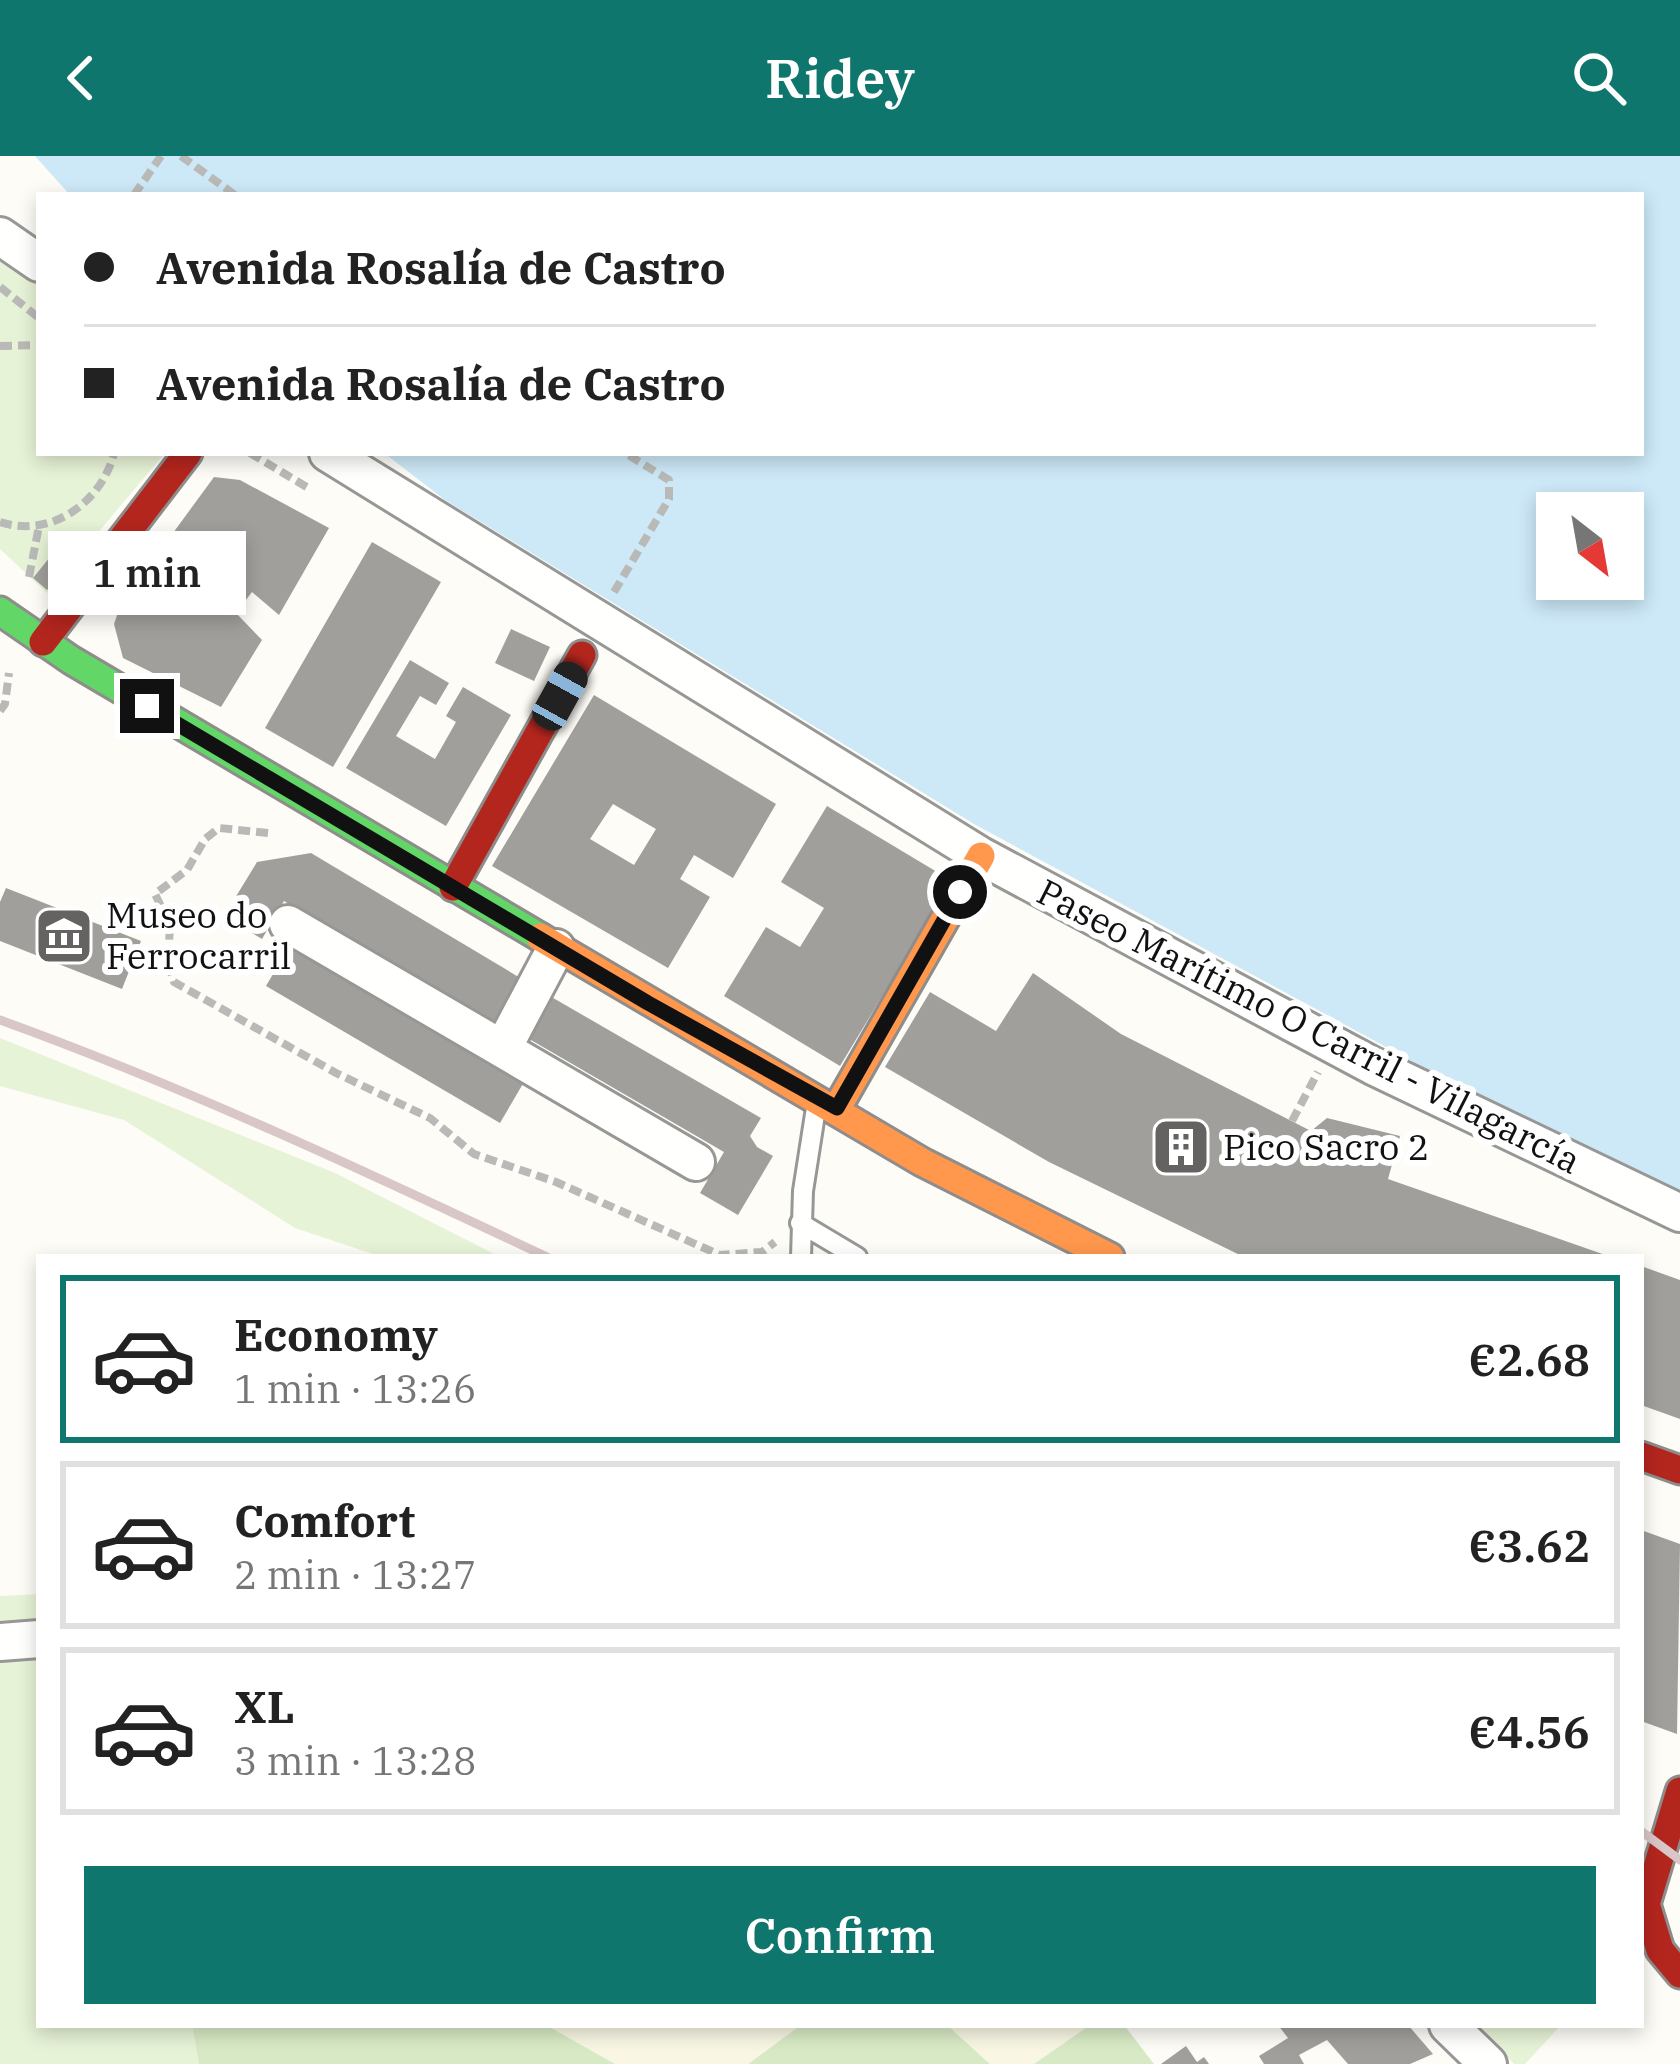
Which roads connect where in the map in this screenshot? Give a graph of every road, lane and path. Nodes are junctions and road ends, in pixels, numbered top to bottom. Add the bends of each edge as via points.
1 (160, 156) edge
2 (182, 156) edge
3 (136, 192) edge
4 (232, 192) edge
5 (0, 236) edge
6 (36, 261) edge
7 (0, 287) edge
8 (36, 316) edge
9 (36, 344) edge
10 (0, 346) edge
11 (113, 456) edge
12 (186, 456) edge
13 (333, 456) edge
14 (630, 456) edge
15 (0, 523) edge
16 (39, 526) junction
17 (28, 580) dead end
18 (0, 611) edge
19 (598, 619) junction
20 (43, 642) junction
21 (582, 656) dead end
22 (9, 673) dead end
23 (0, 711) edge
24 (268, 833) dead end
25 (981, 856) junction
26 (453, 887) junction
27 (288, 924) dead end
28 (556, 948) junction
29 (1336, 1046) junction
30 (503, 1048) junction
31 (827, 1103) junction
32 (1292, 1121) dead end
33 (696, 1162) dead end
34 (1680, 1214) edge
35 (800, 1223) junction
36 (1062, 1246) edge
37 (716, 1254) edge
38 (741, 1254) edge
39 (801, 1254) edge
40 (852, 1254) edge
41 (1097, 1254) edge
42 (1644, 1457) edge
43 (1680, 1470) edge
44 (36, 1639) edge
45 (0, 1642) edge
46 (1680, 1791) edge
47 (1680, 1974) edge
48 (1451, 2028) edge
49 (1488, 2064) edge

1 - 3 path
2 - 4 path
5 - 6 street
7 - 8 path
9 - 10 path
11 - 16 path via 93,497
12 - 20 main road
13 - 19 street, Paseo Marítimo O Carril - Vilagarcía
14 - 19 path via 669,479 668,499
15 - 16 path
16 - 17 path
18 - 20 main road
19 - 25 street, Paseo Marítimo O Carril - Vilagarcía
20 - 26 main road
21 - 26 main road
22 - 23 path
24 - 37 path via 219,828 187,870 155,894 170,925 173,982 430,1118 474,1154
25 - 29 street, Paseo Marítimo O Carril - Vilagarcía
25 - 31 main road
26 - 28 main road
27 - 30 street
28 - 30 street
28 - 31 main road
29 - 32 path
29 - 34 street, Paseo Marítimo O Carril - Vilagarcía
30 - 33 street
31 - 35 lane
31 - 36 main road
35 - 38 path via 762,1252
35 - 39 lane
35 - 40 lane
36 - 41 main road
42 - 43 main road
44 - 45 street
46 - 47 main road via 1646,1904 1660,1951
48 - 49 street

